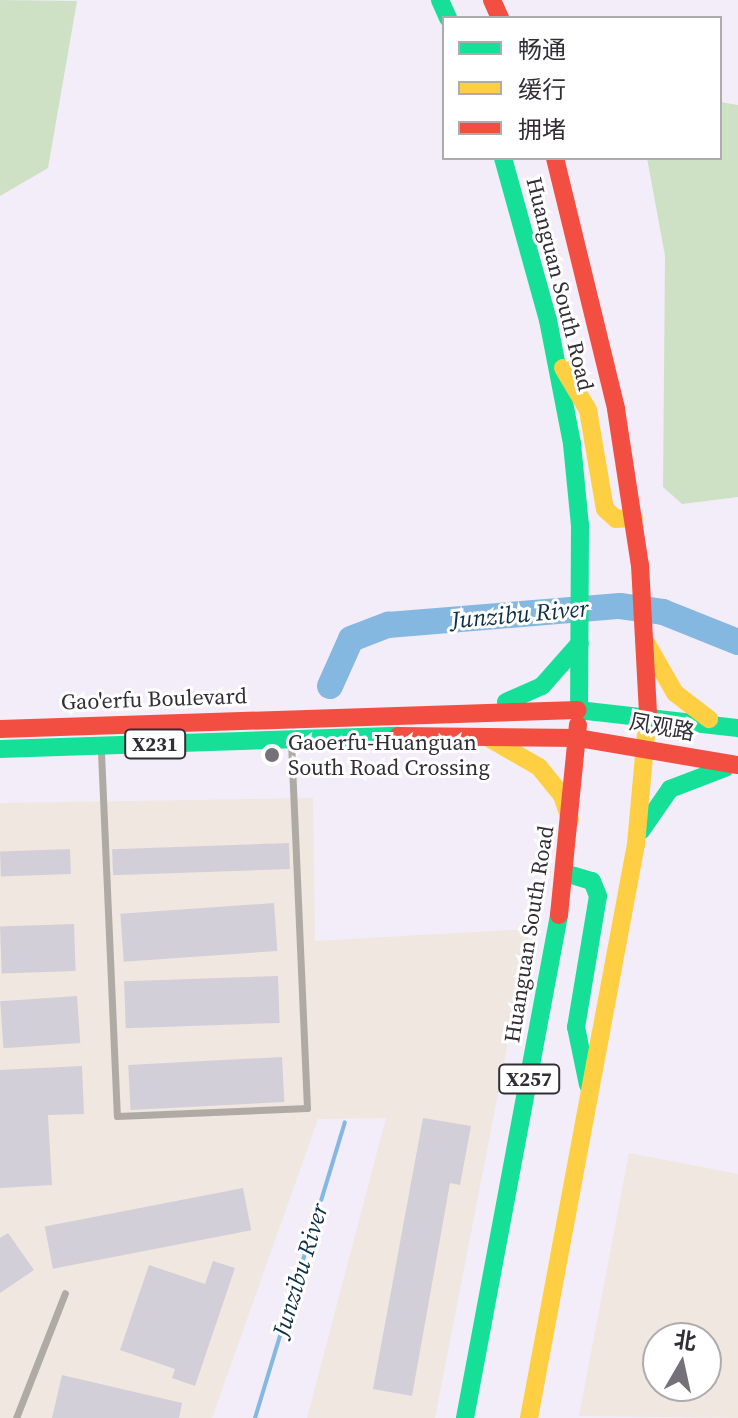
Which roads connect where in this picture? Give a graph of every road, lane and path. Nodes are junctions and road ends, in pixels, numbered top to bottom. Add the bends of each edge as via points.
1 (504, 160) edge
2 (556, 160) edge
3 (556, 358) junction
4 (634, 518) junction
5 (580, 643) junction
6 (647, 644) junction
7 (579, 707) junction
8 (469, 710) junction
9 (648, 713) junction
10 (732, 727) edge
11 (0, 729) edge
12 (473, 733) junction
13 (578, 738) junction
14 (290, 739) junction
15 (101, 745) junction
16 (646, 748) junction
17 (0, 749) edge
18 (738, 766) edge
19 (572, 827) junction
20 (636, 844) junction
21 (565, 873) junction
22 (590, 1092) junction
23 (65, 1293) dead end
24 (16, 1418) edge
25 (465, 1418) edge
26 (529, 1418) edge

1 - 3 main road, Huanguan South Road
2 - 4 main road, Huanguan South Road via 595,308
3 - 4 main road via 588,410 605,509 616,519
3 - 5 main road, Huanguan South Road via 578,484
4 - 6 main road, Huanguan South Road
5 - 7 main road, Huanguan South Road
5 - 8 main road via 542,686
6 - 9 main road
6 - 10 main road via 675,693
7 - 8 main road, X231
7 - 9 main road, 凤观路 / X231
7 - 13 main road, Huanguan South Road / X257
8 - 11 main road, Gao'erfu Boulevard / X231
9 - 10 main road, 凤观路 / X231
9 - 16 main road, X257
12 - 13 main road, X231
12 - 14 main road, Gao'erfu Boulevard / X231
12 - 19 main road via 539,767 562,795
13 - 16 main road, 凤观路 / X231
13 - 19 main road, Huanguan South Road / X257
14 - 15 main road, Gao'erfu Boulevard / X231
14 - 15 lane via 307,1108 117,1116
15 - 17 main road, Gao'erfu Boulevard / X231
16 - 18 main road, 凤观路 / X231
16 - 20 main road, X257
18 - 20 main road via 701,772 670,789
19 - 21 main road, Huanguan South Road / X257
20 - 22 main road, X257
21 - 22 main road via 592,881 598,896 576,1027
21 - 25 main road, Huanguan South Road / X257
22 - 26 main road, X257
23 - 24 lane

